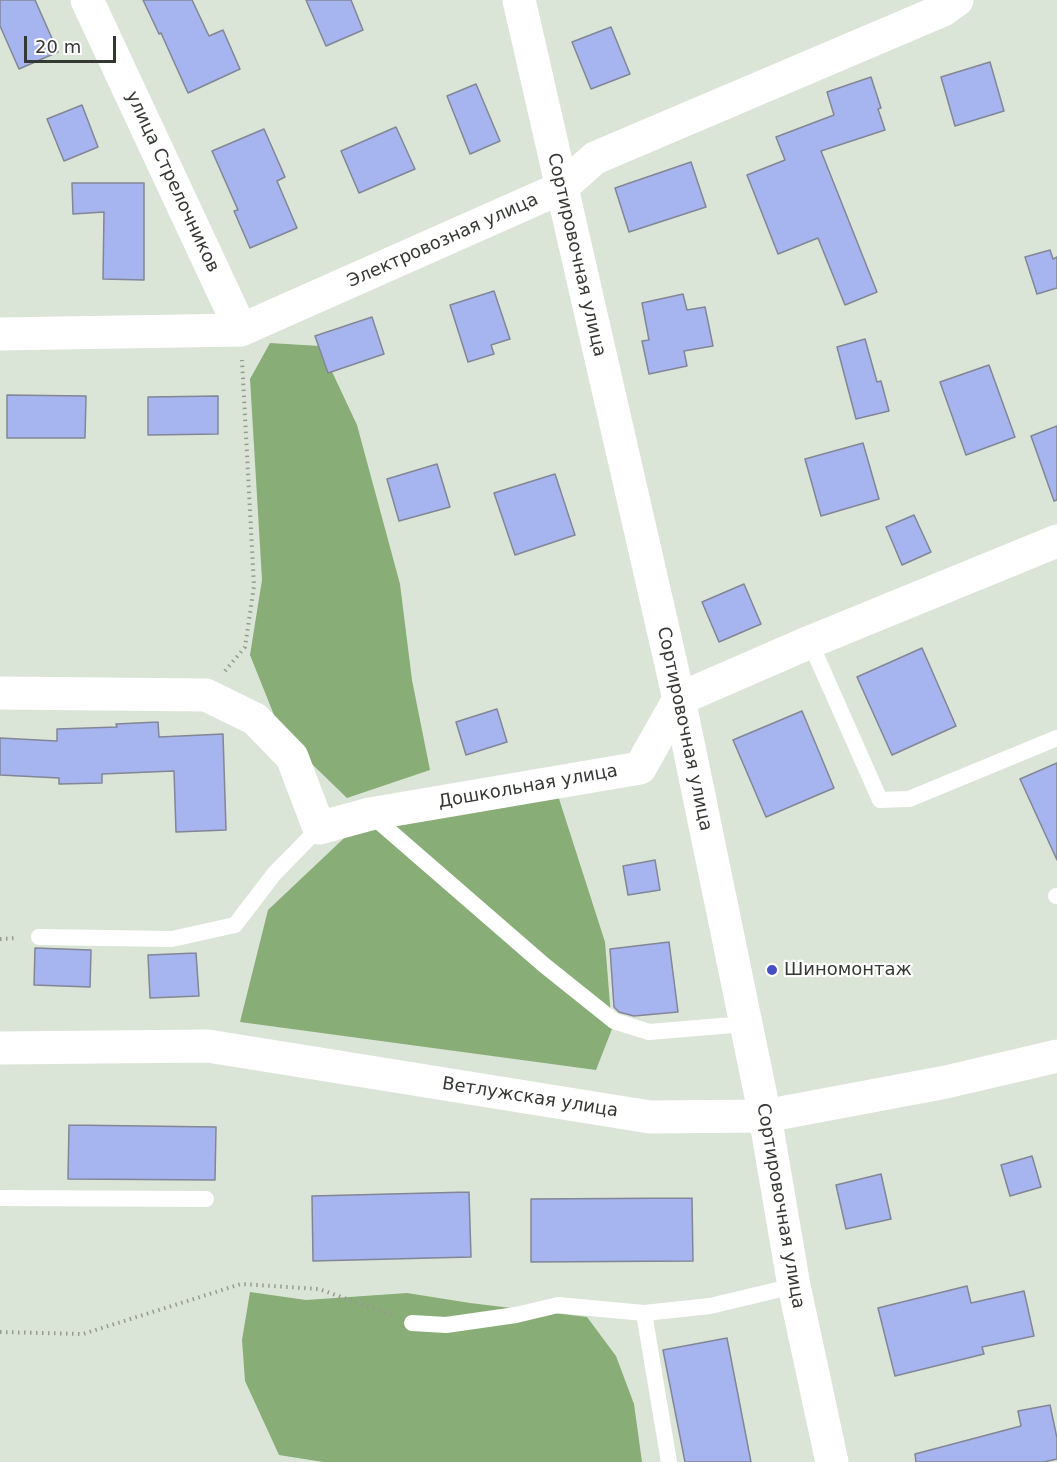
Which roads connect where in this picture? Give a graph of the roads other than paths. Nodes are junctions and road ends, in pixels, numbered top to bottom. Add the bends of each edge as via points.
1 (87, 0) edge
2 (519, 0) edge
3 (957, 0) edge
4 (561, 188) junction
5 (241, 330) junction
6 (0, 334) edge
7 (1057, 541) edge
8 (810, 642) junction
9 (0, 693) edge
10 (679, 699) junction
11 (1057, 738) edge
12 (370, 814) junction
13 (319, 828) junction
14 (39, 937) dead end
15 (745, 1024) junction
16 (0, 1048) edge
17 (1057, 1056) edge
18 (765, 1116) junction
19 (0, 1198) edge
20 (206, 1199) dead end
21 (794, 1286) junction
22 (644, 1313) junction
23 (412, 1323) road end
24 (669, 1462) edge
25 (832, 1462) edge

1 - 5 street, улица Стрелочников
2 - 4 street, Сортировочная улица
3 - 4 street, Электровозная улица via 942,10 595,158
4 - 5 street, Электровозная улица
4 - 10 street, Сортировочная улица
5 - 6 street, Электровозная улица
7 - 8 street
8 - 10 street
8 - 11 lane via 880,800 909,799
9 - 13 street via 206,695 255,719 292,757
10 - 12 street, Дошкольная улица via 640,768
10 - 15 street, Сортировочная улица
12 - 13 street, Дошкольная улица
12 - 15 lane via 614,1021 649,1032
13 - 14 lane via 274,874 235,925 172,939
15 - 18 street, Сортировочная улица
16 - 18 street, Ветлужская улица via 208,1046 650,1117
17 - 18 street, Ветлужская улица via 946,1082
18 - 21 street, Сортировочная улица
19 - 20 lane
21 - 22 lane via 710,1306
21 - 25 street, Сортировочная улица
22 - 23 lane via 558,1305 446,1325
22 - 24 lane

